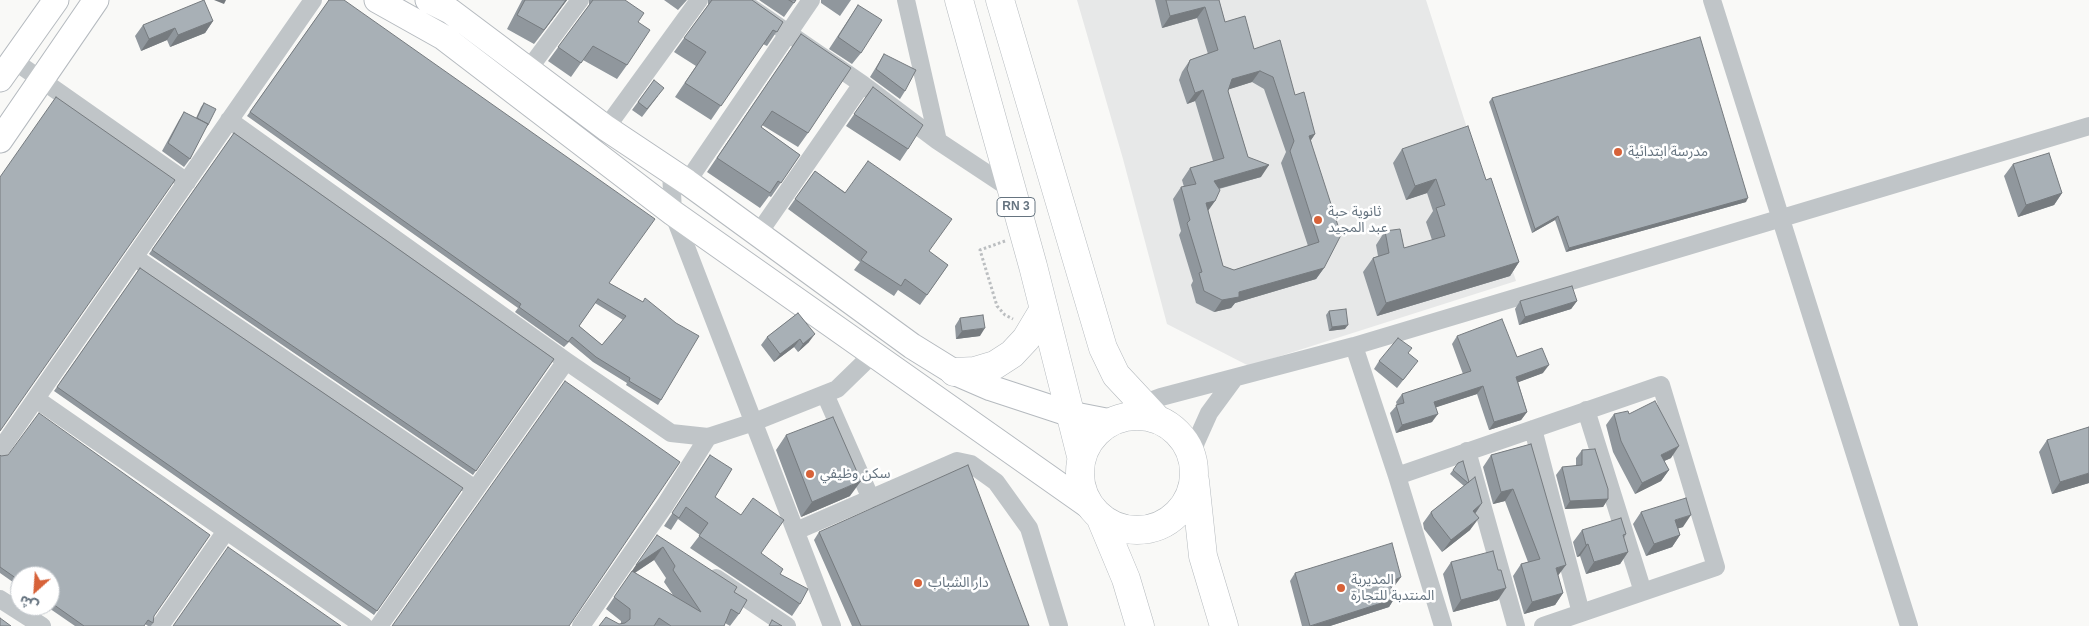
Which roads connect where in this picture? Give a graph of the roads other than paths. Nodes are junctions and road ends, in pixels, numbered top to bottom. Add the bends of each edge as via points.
1 (56, 0) edge
2 (96, 0) edge
3 (313, 0) edge
4 (377, 0) edge
5 (428, 0) edge
6 (580, 0) edge
7 (699, 0) edge
8 (740, 0) edge
9 (811, 0) edge
10 (906, 0) edge
11 (960, 0) edge
12 (1000, 0) edge
13 (1712, 0) edge
14 (789, 34) junction
15 (528, 70) junction
16 (4, 74) edge
17 (41, 79) junction
18 (862, 84) junction
19 (229, 120) junction
20 (2089, 126) edge
21 (606, 128) junction
22 (0, 140) edge
23 (938, 141) junction
24 (679, 177) junction
25 (187, 182) junction
26 (1012, 190) junction
27 (673, 213) junction
28 (1780, 218) junction
29 (758, 234) junction
30 (134, 257) junction
31 (1041, 314) junction
32 (1354, 346) junction
33 (874, 354) junction
34 (566, 361) junction
35 (954, 372) junction
36 (1234, 379) junction
37 (825, 394) junction
38 (36, 399) junction
39 (1586, 410) junction
40 (1149, 411) junction
41 (1070, 414) junction
42 (1113, 420) junction
43 (754, 422) junction
44 (1532, 429) junction
45 (708, 437) junction
46 (0, 450) edge
47 (1467, 451) junction
48 (1081, 456) junction
49 (1193, 468) junction
50 (1397, 476) junction
51 (475, 489) junction
52 (870, 499) junction
53 (1095, 513) junction
54 (226, 530) junction
55 (796, 531) junction
56 (647, 532) junction
57 (663, 543) edge
58 (704, 570) edge
59 (1643, 592) junction
60 (0, 599) edge
61 (1581, 613) junction
62 (592, 620) edge
63 (42, 626) edge
64 (160, 626) edge
65 (364, 626) edge
66 (379, 626) edge
67 (787, 626) edge
68 (832, 626) edge
69 (1059, 626) edge
70 (1140, 626) edge
71 (1224, 626) edge
72 (1443, 626) edge
73 (1516, 626) edge
74 (1544, 626) edge
75 (1909, 626) edge

1 - 16 main road
2 - 17 main road
3 - 19 street
4 - 27 main road via 443,37
5 - 15 main road via 450,11
6 - 15 street
7 - 21 street
8 - 14 street
9 - 14 street
10 - 23 street
11 - 26 main road, RN 3
12 - 40 main road via 1103,348 1116,375
13 - 28 street
14 - 18 street
14 - 24 street
15 - 21 main road
16 - 17 street
17 - 22 main road
17 - 25 street
18 - 23 street
18 - 29 street
19 - 25 street
19 - 34 street
20 - 28 street
21 - 24 main road
23 - 26 street
24 - 27 street
24 - 29 main road
25 - 30 street
26 - 31 main road, RN 3
27 - 33 main road
27 - 43 street
28 - 32 street
28 - 75 street
29 - 35 main road via 912,346
30 - 38 street
30 - 51 street
31 - 35 main road via 1026,339 1012,354 995,365 975,371
31 - 41 main road, RN 3
32 - 36 street
32 - 50 street
33 - 37 street via 837,389
33 - 53 main road
34 - 45 street via 671,433
34 - 51 street
35 - 41 main road
36 - 40 street
36 - 49 street via 1209,413 1196,442
37 - 43 street
37 - 52 street
38 - 46 street
38 - 54 street
39 - 44 street
39 - 59 street
39 - 59 street via 1661,385 1716,567
40 - 42 main road via 1143,416
40 - 49 main road via 1184,441
41 - 42 main road
41 - 48 main road, RN 3
42 - 48 main road via 1098,430
43 - 45 street
43 - 55 street
44 - 47 street
44 - 61 street
45 - 56 street
47 - 50 street
47 - 73 street
48 - 53 main road via 1081,491
49 - 53 main road via 1190,496 1181,511 1168,522 1152,529 1134,531 1117,528
49 - 71 main road via 1204,556
50 - 72 street
51 - 66 street
52 - 55 street
52 - 69 street via 957,461 971,464 996,482 1029,528
53 - 70 main road via 1126,579
54 - 64 street
54 - 65 street
55 - 68 street
56 - 57 street
56 - 62 street
58 - 67 street
59 - 61 street
60 - 63 street
61 - 74 street

